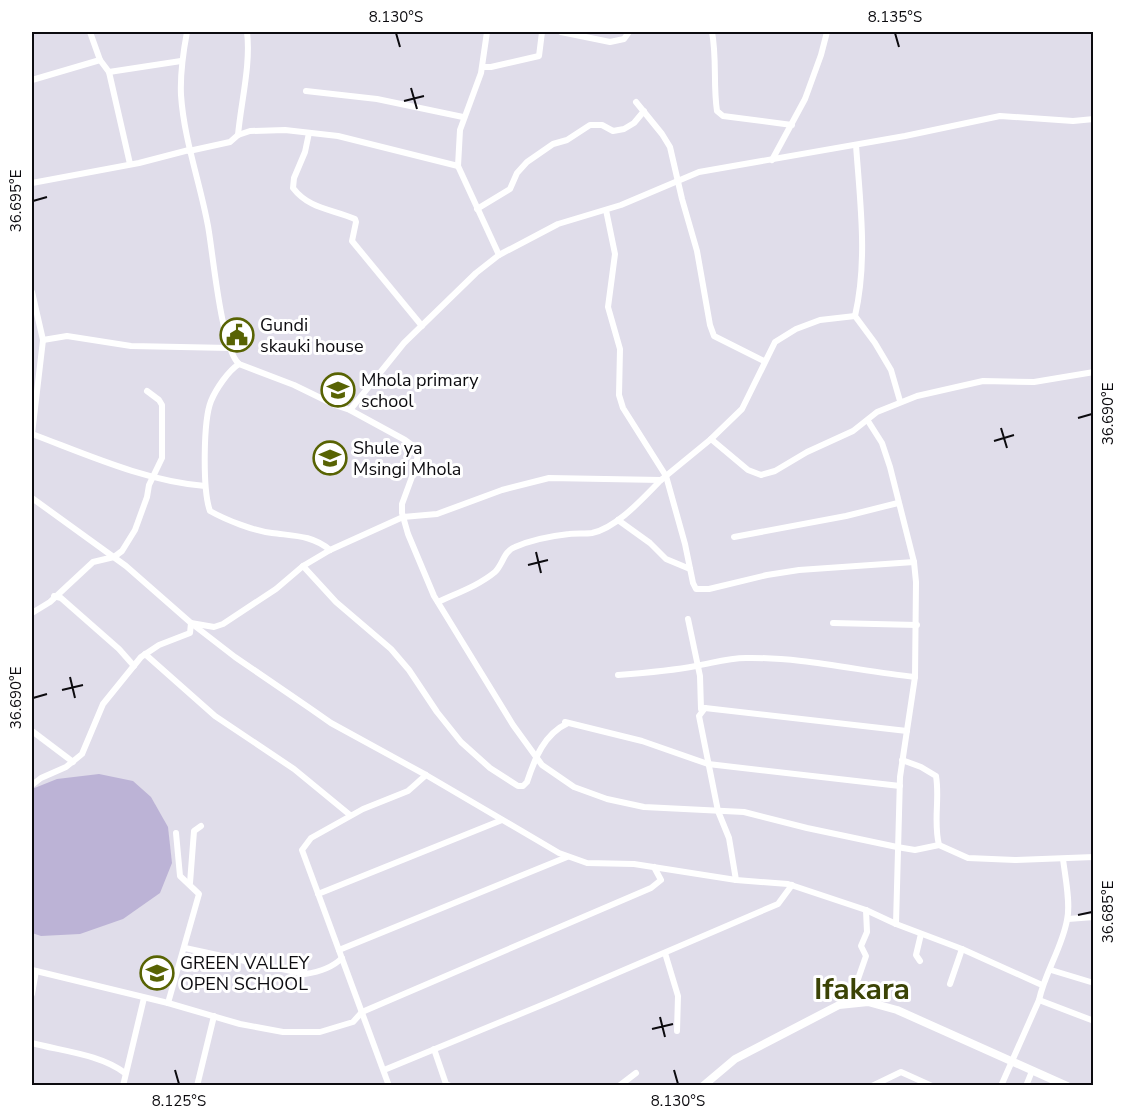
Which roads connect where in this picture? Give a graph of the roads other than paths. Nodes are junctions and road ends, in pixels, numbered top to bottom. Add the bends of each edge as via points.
1 (90, 32) edge
2 (187, 32) edge
3 (247, 32) edge
4 (487, 32) edge
5 (542, 32) edge
6 (561, 32) edge
7 (628, 32) edge
8 (712, 32) edge
9 (827, 32) edge
10 (100, 60) junction
11 (182, 61) junction
12 (483, 67) junction
13 (109, 72) junction
14 (32, 80) edge
15 (306, 91) dead end
16 (636, 102) dead end
17 (644, 111) junction
18 (463, 117) junction
19 (1094, 119) edge
20 (792, 125) junction
21 (309, 133) junction
22 (238, 135) junction
23 (856, 145) junction
24 (189, 150) junction
25 (772, 160) junction
26 (130, 164) junction
27 (458, 166) junction
28 (677, 180) junction
29 (32, 183) edge
30 (477, 209) junction
31 (606, 210) junction
32 (499, 255) junction
33 (32, 292) edge
34 (855, 316) junction
35 (422, 326) junction
36 (43, 340) junction
37 (230, 348) junction
38 (764, 361) junction
39 (239, 364) junction
40 (1094, 372) edge
41 (147, 391) dead end
42 (900, 401) junction
43 (350, 410) junction
44 (868, 420) junction
45 (32, 434) edge
46 (711, 439) junction
47 (152, 477) junction
48 (664, 478) junction
49 (206, 486) junction
50 (32, 498) edge
51 (898, 503) junction
52 (403, 517) junction
53 (618, 519) junction
54 (734, 537) dead end
55 (330, 550) junction
56 (114, 557) junction
57 (914, 562) junction
58 (303, 566) junction
59 (690, 569) junction
60 (54, 596) junction
61 (438, 602) junction
62 (32, 613) edge
63 (688, 619) dead end
64 (833, 622) dead end
65 (191, 623) junction
66 (917, 626) junction
67 (145, 654) junction
68 (134, 666) junction
69 (698, 666) junction
70 (618, 675) dead end
71 (915, 677) junction
72 (705, 708) junction
73 (32, 731) edge
74 (907, 731) junction
75 (536, 757) junction
76 (902, 760) junction
77 (73, 762) junction
78 (708, 764) junction
79 (426, 775) junction
80 (32, 785) edge
81 (900, 786) junction
82 (718, 811) junction
83 (350, 815) junction
84 (502, 820) junction
85 (201, 826) dead end
86 (176, 833) dead end
87 (939, 845) junction
88 (897, 847) junction
89 (568, 856) junction
90 (1094, 858) edge
91 (1063, 859) junction
92 (654, 867) junction
93 (736, 880) junction
94 (190, 883) junction
95 (792, 885) junction
96 (318, 894) junction
97 (866, 910) junction
98 (1094, 917) edge
99 (1068, 919) junction
100 (896, 924) junction
101 (921, 934) junction
102 (185, 948) junction
103 (962, 949) junction
104 (339, 950) junction
105 (665, 953) junction
106 (342, 958) junction
107 (920, 961) dead end
108 (1051, 970) junction
109 (34, 971) edge
110 (858, 979) dead end
111 (950, 984) dead end
112 (1094, 984) edge
113 (1042, 985) junction
114 (32, 994) edge
115 (144, 998) junction
116 (1039, 1000) junction
117 (168, 1003) junction
118 (362, 1011) junction
119 (214, 1016) junction
120 (1094, 1021) edge
121 (677, 1031) dead end
122 (32, 1043) edge
123 (434, 1048) junction
124 (1011, 1060) junction
125 (384, 1070) junction
126 (1032, 1071) junction
127 (636, 1072) dead end
128 (125, 1073) junction
129 (123, 1086) edge
130 (197, 1086) edge
131 (389, 1086) edge
132 (450, 1086) edge
133 (619, 1086) edge
134 (703, 1086) edge
135 (872, 1086) edge
136 (932, 1086) edge
137 (1001, 1086) edge
138 (1026, 1086) edge
139 (1067, 1086) edge

1 - 10 street
2 - 11 street
3 - 22 street via 247,69
4 - 12 street
5 - 12 street via 539,56
6 - 7 street via 615,42 624,39
8 - 20 street via 717,111 723,116
9 - 20 street via 805,99
10 - 13 street
10 - 14 street
11 - 13 street
11 - 24 street via 181,95
12 - 18 street
13 - 26 street
15 - 18 street via 377,99
16 - 17 street
17 - 28 street via 668,144
17 - 30 street via 624,129 590,125 553,144 527,162 510,189
18 - 27 street
19 - 23 street via 1000,116
20 - 25 street
21 - 22 street via 264,130
21 - 27 street via 338,136
21 - 35 street via 293,188 312,206 355,219 352,241
22 - 24 street via 230,142
23 - 25 street
23 - 34 street via 863,230
24 - 26 street
24 - 37 street
25 - 28 street via 699,172
26 - 29 street
27 - 30 street
28 - 31 street
28 - 38 street via 697,251 714,336
30 - 32 street
31 - 32 street via 558,224
31 - 48 street via 615,254 608,302 621,356 619,398
32 - 35 street
33 - 36 street
34 - 38 street via 820,320 796,330 775,342
34 - 42 street via 891,370
35 - 43 street
36 - 37 street via 67,336 131,346
36 - 45 street
37 - 39 street
38 - 46 street via 742,409
39 - 43 street
39 - 49 street via 211,401 205,442
40 - 42 street via 1034,382 983,381
41 - 47 street via 159,400 162,409 162,458
42 - 44 street
43 - 52 street via 405,440 417,451 416,466 402,504
44 - 46 street via 765,474 748,470
44 - 51 street via 882,443
45 - 47 street
46 - 48 street
47 - 49 street
47 - 56 street via 135,530
48 - 52 street via 549,478 437,514
48 - 53 street
48 - 59 street
49 - 55 street via 209,508 220,517 270,533 311,538
50 - 56 street
51 - 54 street
51 - 57 street
52 - 55 street
52 - 61 street
53 - 59 street via 666,560
53 - 61 street via 592,533 539,539 512,548 492,574
55 - 58 street
56 - 60 street via 93,562
56 - 65 street
57 - 59 street via 799,570 702,590 694,586
57 - 66 street
58 - 65 street via 223,624 214,627
58 - 75 street via 328,595 391,649 461,742 490,768 522,786
60 - 62 street
60 - 68 street via 61,598
61 - 75 street
63 - 69 street
64 - 66 street
65 - 67 street via 190,633
65 - 79 street via 331,723
66 - 71 street
67 - 68 street
67 - 83 street via 215,716 294,769
68 - 77 street via 103,704 86,750
69 - 70 street
69 - 71 street via 720,659 779,659
69 - 72 street via 701,709
71 - 74 street
72 - 74 street
72 - 78 street via 699,716
73 - 77 street
74 - 76 street
75 - 78 street via 556,728 565,722 642,741
75 - 82 street via 574,787 607,799 644,807
76 - 81 street
76 - 87 street via 936,776 935,823
77 - 80 street
78 - 81 street
78 - 82 street
79 - 83 street via 408,791
79 - 84 street
81 - 88 street
82 - 88 street via 744,812
82 - 93 street via 729,838
83 - 96 street via 311,838 302,850
84 - 89 street
84 - 96 street
85 - 94 street via 194,831
86 - 94 street via 180,876
87 - 88 street via 915,850
87 - 91 street via 968,858
88 - 100 street
89 - 92 street via 588,863
89 - 104 street
90 - 91 street
91 - 99 street
92 - 93 street
92 - 118 street via 661,880 651,888
93 - 95 street
94 - 102 street via 199,894
95 - 97 street
95 - 105 street via 778,904
96 - 104 street
97 - 100 street
97 - 110 street via 867,932 861,946 866,956
98 - 99 street
99 - 108 street
100 - 101 street
101 - 103 street
101 - 107 street via 916,955
102 - 106 street via 305,974 335,965
102 - 117 street
103 - 111 street
103 - 113 street
104 - 106 street
105 - 121 street via 678,996
105 - 123 street
106 - 118 street
108 - 112 street
108 - 113 street
109 - 114 street
109 - 115 street
113 - 116 street
115 - 117 street
115 - 128 street
116 - 120 street
116 - 124 street
117 - 119 street
118 - 119 street via 352,1023 303,1033 268,1030
118 - 125 street
119 - 130 street
122 - 128 street via 93,1058
123 - 125 street
123 - 132 street
124 - 126 main road
124 - 134 main road via 897,1010 868,1002 852,1003 839,1005 735,1059
124 - 137 street
125 - 131 street
126 - 138 street
126 - 139 main road
127 - 133 street
128 - 129 street
135 - 136 street via 902,1072

